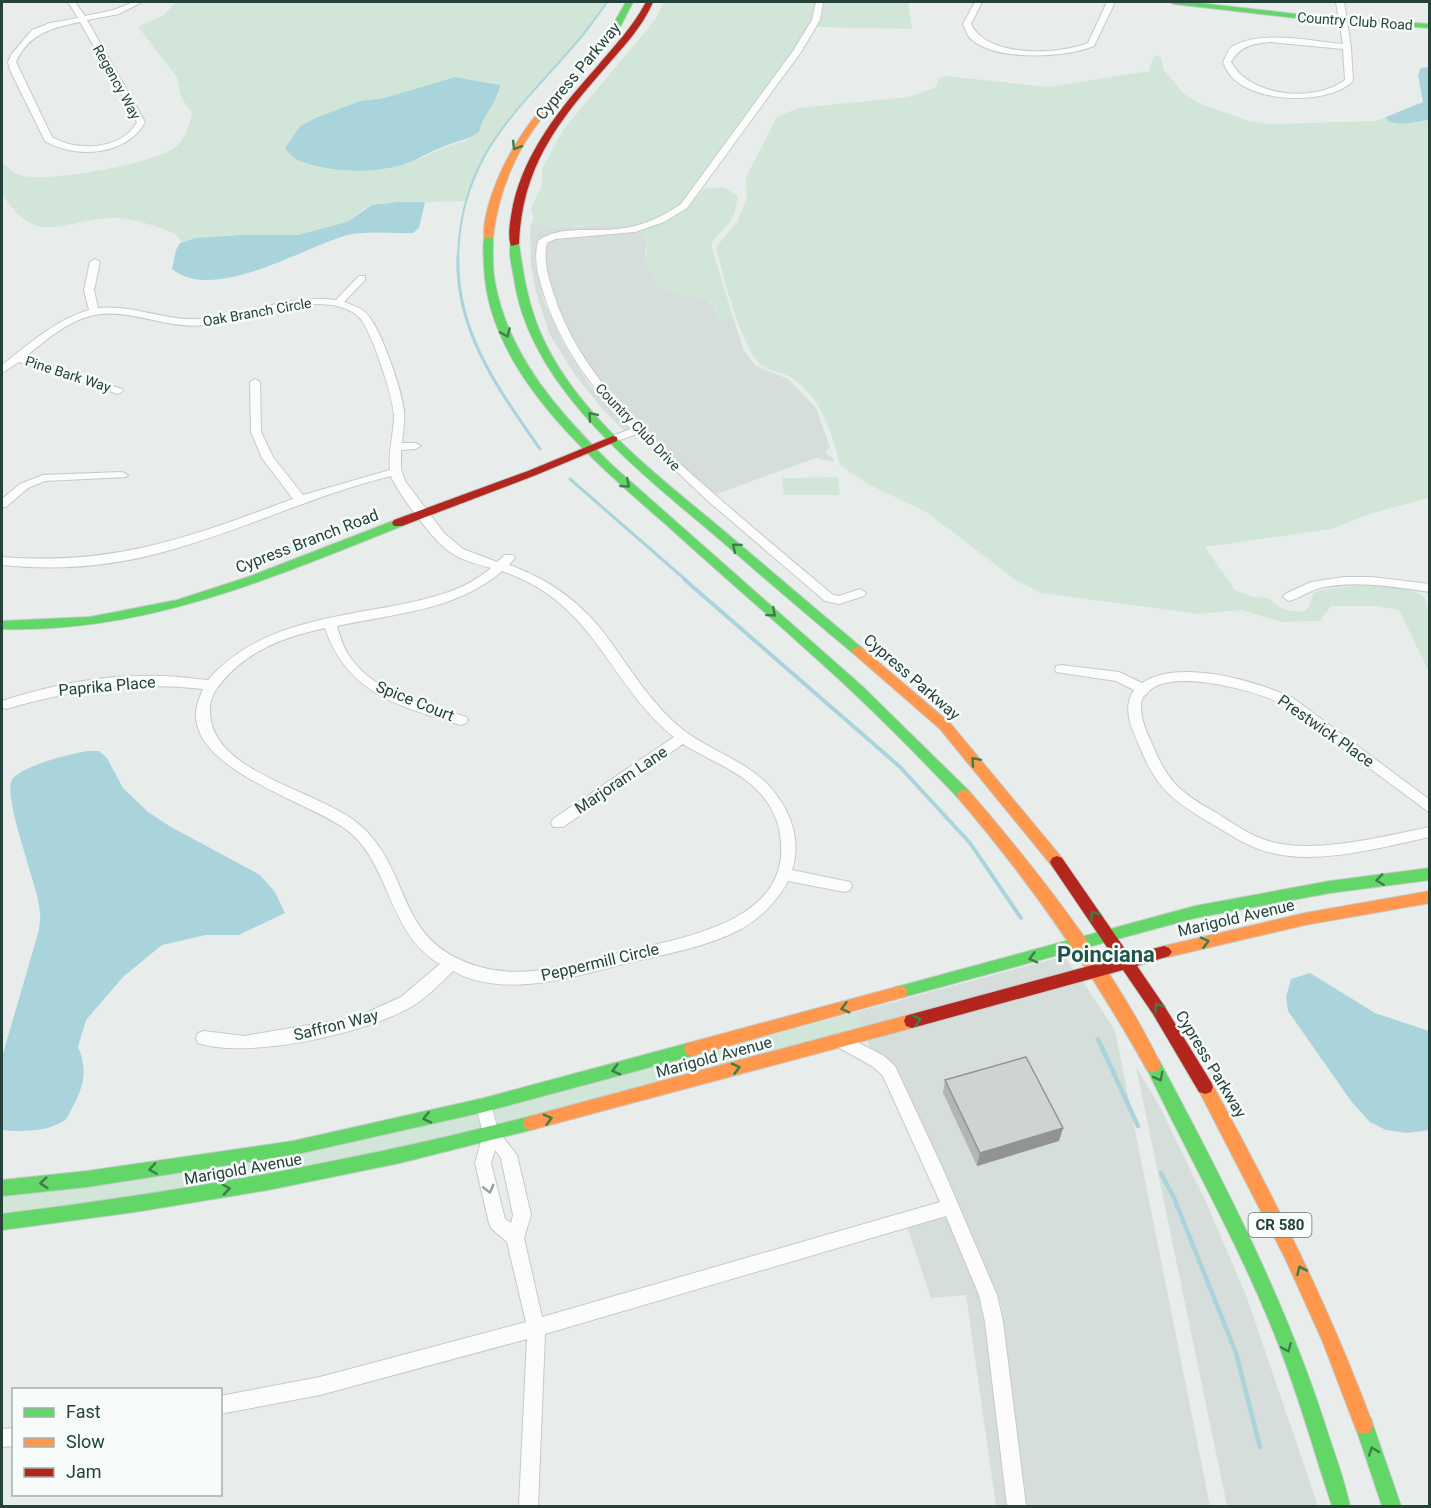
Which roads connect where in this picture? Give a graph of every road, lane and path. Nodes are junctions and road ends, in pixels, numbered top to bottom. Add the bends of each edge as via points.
1 (70, 2) edge
2 (138, 2) edge
3 (629, 2) edge
4 (649, 2) edge
5 (819, 2) edge
6 (978, 2) edge
7 (1111, 2) edge
8 (1174, 2) edge
9 (1340, 2) edge
10 (1215, 4) edge
11 (82, 19) junction
12 (1343, 21) junction
13 (1430, 26) edge
14 (1347, 46) junction
15 (95, 262) dead end
16 (362, 278) dead end
17 (338, 303) junction
18 (94, 311) junction
19 (18, 358) junction
20 (2, 370) edge
21 (255, 382) dead end
22 (118, 391) dead end
23 (638, 430) junction
24 (613, 439) junction
25 (415, 446) dead end
26 (397, 447) junction
27 (588, 451) junction
28 (395, 472) junction
29 (122, 475) dead end
30 (300, 500) junction
31 (2, 504) edge
32 (423, 514) junction
33 (2, 561) edge
34 (505, 562) junction
35 (1430, 588) edge
36 (860, 593) dead end
37 (1289, 597) dead end
38 (330, 624) junction
39 (2, 625) edge
40 (1061, 669) dead end
41 (210, 685) junction
42 (1142, 688) junction
43 (6, 704) dead end
44 (461, 720) dead end
45 (684, 737) junction
46 (1430, 808) edge
47 (558, 824) dead end
48 (1430, 832) edge
49 (784, 874) junction
50 (1430, 874) edge
51 (845, 886) dead end
52 (1430, 897) edge
53 (1109, 936) junction
54 (1081, 945) junction
55 (1128, 962) junction
56 (451, 963) junction
57 (1099, 971) junction
58 (204, 1038) dead end
59 (840, 1040) junction
60 (484, 1105) junction
61 (491, 1134) junction
62 (2, 1188) edge
63 (951, 1207) junction
64 (2, 1222) edge
65 (515, 1238) junction
66 (536, 1329) junction
67 (222, 1405) edge
68 (529, 1506) edge
69 (1017, 1506) edge
70 (1341, 1506) edge
71 (1392, 1506) edge

1 - 11 street, Regency Way
2 - 11 street via 116,12
3 -> 27 main road, Cypress Parkway via 615,29 514,148 490,211 487,251 491,293 506,335 548,405
24 -> 4 main road, Cypress Parkway via 570,391 538,340 520,300 513,234 528,167 546,135 633,30
5 - 23 street, Country Club Drive via 816,20 797,52 684,206 649,226 573,233 543,241 540,261 549,302 569,344 594,382
6 - 7 street via 967,24 976,39 1006,49 1051,54 1072,52 1091,44
8 - 10 main road, Country Club Road
9 - 12 street
10 - 12 main road, Country Club Road
11 - 11 street, Regency Way via 141,122 122,141 76,149 58,146 48,139 12,62 34,32
12 - 13 main road, Country Club Road
12 - 14 street
14 - 14 street via 1349,81 1327,93 1298,95 1263,90 1237,77 1228,66 1231,51 1251,42
15 - 18 street via 89,290
16 - 17 street
17 - 18 street, Oak Branch Circle via 300,302 190,323 162,321 124,311
17 - 26 street, Oak Branch Circle via 355,310 368,322 399,410
18 - 19 street, Oak Branch Circle via 71,320
19 - 20 street, Oak Branch Circle
19 - 22 street, Pine Bark Way
21 - 30 street via 256,432 268,458
23 - 24 street
23 - 36 street, Country Club Drive via 716,503 829,598 839,600
24 - 27 main road, Cypress Branch Road
53 -> 24 main road, Cypress Parkway via 1052,856 942,723
25 - 26 street
26 - 28 street, Oak Branch Circle
27 - 32 main road, Cypress Branch Road
27 -> 54 main road, Cypress Parkway via 860,689 919,748 988,825
28 - 30 street
28 - 32 street
29 - 31 street via 43,478 24,486
30 - 33 street via 184,542 119,558 58,564
32 - 34 street, Peppermill Circle via 458,552
32 - 39 main road, Cypress Branch Road via 239,585 165,608 64,624
34 - 38 street, Peppermill Circle via 477,585 446,599
34 - 45 street, Peppermill Circle via 579,612 645,700
35 - 37 street via 1355,581 1315,586
38 - 41 street, Peppermill Circle via 280,635 256,645 229,664
38 - 44 street, Spice Court via 340,653 363,678 398,697
40 - 42 street via 1119,677
41 - 43 street, Paprika Place via 159,680 112,684 51,691
41 - 56 street, Peppermill Circle via 202,717 208,739 216,749 238,766 359,832 374,853 411,927 428,947
42 - 46 street, Prestwick Place via 1157,680 1180,677 1262,689 1288,701
42 - 48 street via 1135,700 1135,711 1162,782 1181,800 1257,842 1284,851 1310,851
45 - 47 street, Marjoram Lane
45 - 49 street, Peppermill Circle via 747,774 774,800 786,823 789,840
49 - 51 street
49 - 56 street, Peppermill Circle via 755,913 709,937 538,978 499,977
50 -> 53 main road, Marigold Avenue via 1330,887 1206,910
55 -> 52 main road, Marigold Avenue via 1306,919
53 - 54 main road, Marigold Avenue
53 - 55 main road, Cypress Parkway
54 - 57 main road, Cypress Parkway
54 -> 60 main road, Marigold Avenue
55 - 57 main road, Marigold Avenue
71 -> 55 main road, Cypress Parkway / CR 580 via 1328,1332 1287,1240 1213,1098
56 - 58 street, Saffron Way via 406,1002 359,1023 244,1043
59 -> 57 main road, Marigold Avenue
57 -> 70 main road, Cypress Parkway / CR 580 via 1157,1073 1234,1224 1298,1373
61 -> 59 main road, Marigold Avenue
59 - 63 street via 889,1071
60 - 61 street
60 -> 62 main road, Marigold Avenue via 293,1148
64 -> 61 main road, Marigold Avenue via 295,1178
61 - 65 street via 509,1155 522,1215
61 -> 65 street via 483,1163 498,1223
63 - 66 street
63 - 69 street via 991,1304
65 - 66 street
66 - 67 street via 320,1386
66 - 68 street

